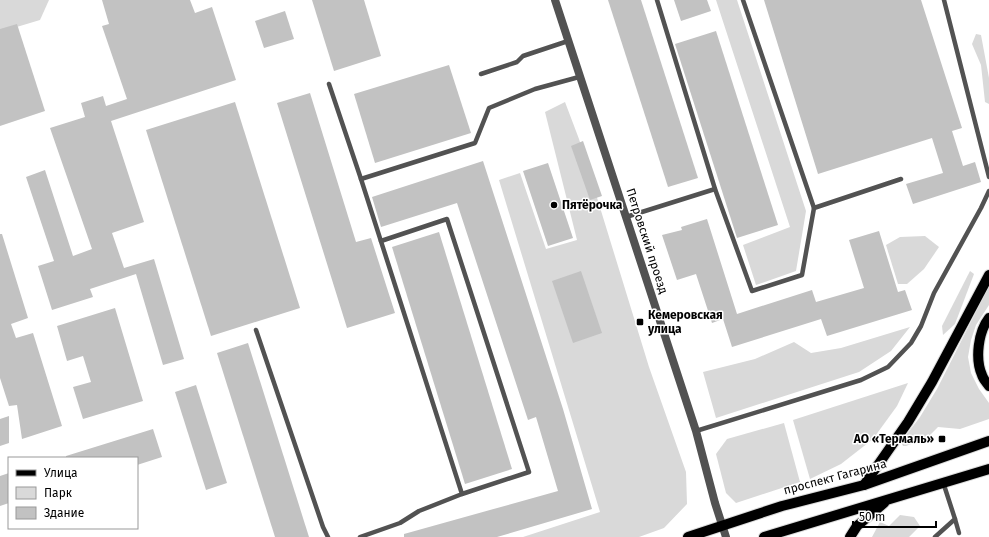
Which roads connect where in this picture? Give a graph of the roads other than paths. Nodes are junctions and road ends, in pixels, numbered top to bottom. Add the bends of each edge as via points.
1 (555, 0) edge
2 (657, 0) edge
3 (743, 0) edge
4 (944, 0) edge
5 (568, 41) junction
6 (481, 74) dead end
7 (579, 77) junction
8 (329, 84) dead end
9 (989, 178) edge
10 (361, 179) junction
11 (901, 179) dead end
12 (715, 189) junction
13 (989, 191) edge
14 (814, 208) junction
15 (626, 217) junction
16 (381, 241) junction
17 (989, 275) edge
18 (989, 318) edge
19 (256, 330) dead end
20 (989, 386) edge
21 (696, 431) junction
22 (989, 441) edge
23 (989, 469) edge
24 (942, 482) junction
25 (864, 485) junction
26 (462, 494) junction
27 (888, 500) junction
28 (955, 519) junction
29 (723, 526) junction
30 (960, 533) dead end
31 (328, 537) edge
32 (360, 537) edge
33 (688, 537) edge
34 (726, 537) edge
35 (764, 537) edge
36 (850, 537) edge
37 (935, 537) edge

1 - 5 street, Петровский проезд
2 - 12 lane
3 - 14 lane
4 - 9 lane
5 - 6 lane
5 - 7 street, Петровский проезд
7 - 10 lane via 535,89 489,108 475,142
7 - 15 street, Петровский проезд
8 - 10 lane
10 - 16 lane
11 - 14 lane
12 - 14 lane via 752,291 802,275
12 - 15 lane
13 - 21 lane via 934,293 921,326 911,343 888,367 861,380
15 - 21 street, Петровский проезд
16 - 26 lane
16 - 26 lane via 447,219 529,472
17 - 25 main road via 932,382 908,422
18 - 20 main road via 981,335 978,357 982,376
19 - 31 lane
21 - 29 street, Петровский проезд
22 - 25 main road, проспект Гагарина
23 - 24 main road
24 - 27 main road
24 - 28 lane
25 - 29 main road, проспект Гагарина via 782,506
26 - 32 lane via 419,511 400,524
27 - 35 main road
27 - 36 main road via 857,526
28 - 30 lane
28 - 37 lane
29 - 33 main road, проспект Гагарина
29 - 34 street, Петровский проезд

